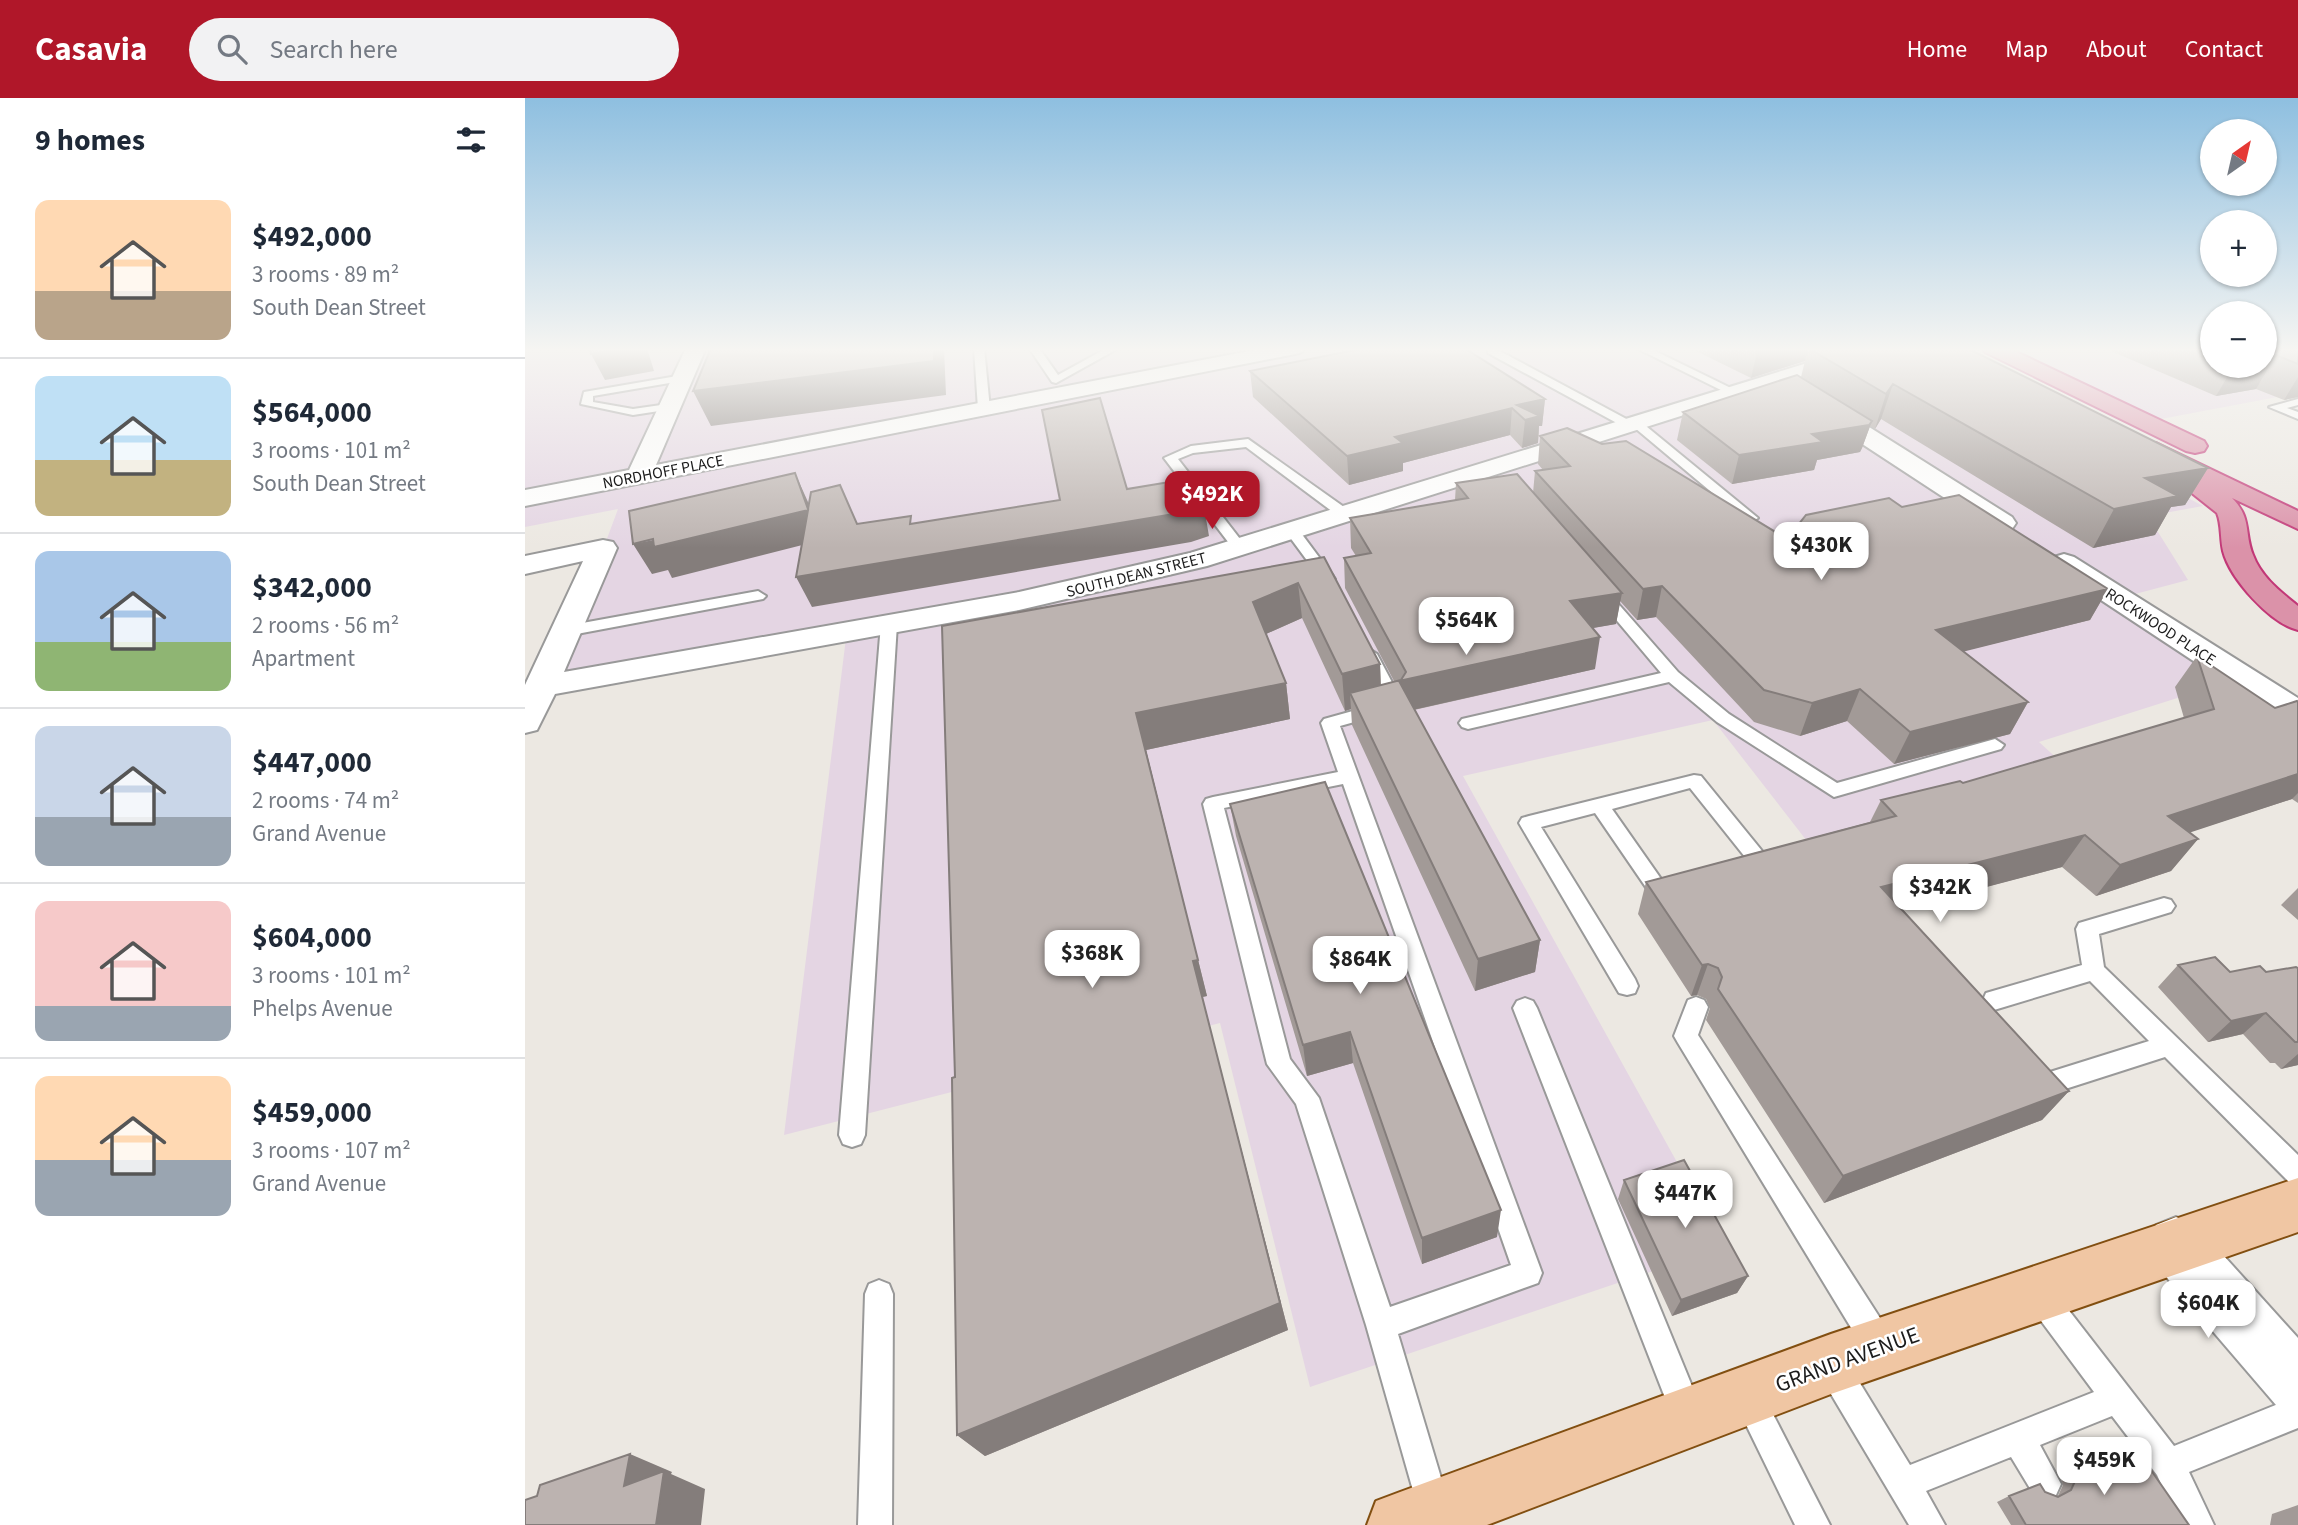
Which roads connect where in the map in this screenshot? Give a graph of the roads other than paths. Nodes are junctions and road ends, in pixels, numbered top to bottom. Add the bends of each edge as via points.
1 (665, 415) edge
2 (955, 415) edge
3 (1613, 415) edge
4 (1666, 415) edge
5 (1833, 415) edge
6 (2082, 415) edge
7 (2085, 415) edge
8 (2118, 415) edge
9 (1633, 425) junction
10 (2104, 429) edge
11 (2127, 444) edge
12 (639, 476) junction
13 (2298, 496) edge
14 (525, 498) edge
15 (1346, 515) junction
16 (1751, 518) edge
17 (2298, 521) edge
18 (1293, 532) junction
19 (1240, 548) junction
20 (525, 565) edge
21 (1593, 583) edge
22 (1338, 591) edge
23 (758, 596) dead end
24 (2298, 621) edge
25 (889, 624) junction
26 (566, 631) junction
27 (1360, 637) edge
28 (1672, 676) junction
29 (541, 686) junction
30 (2298, 714) edge
31 (525, 722) edge
32 (1468, 723) dead end
33 (1995, 745) dead end
34 (1350, 776) junction
35 (1599, 805) junction
36 (1764, 867) edge
37 (1663, 896) edge
38 (2164, 906) dead end
39 (2094, 971) junction
40 (1627, 986) dead end
41 (1994, 1000) dead end
42 (1696, 1007) dead end
43 (1525, 1008) dead end
44 (2169, 1045) junction
45 (2059, 1080) edge
46 (852, 1135) dead end
47 (2298, 1173) edge
48 (2298, 1205) edge
49 (2176, 1245) junction
50 (2037, 1292) junction
51 (879, 1294) dead end
52 (1381, 1325) junction
53 (1856, 1355) junction
54 (2298, 1383) edge
55 (1747, 1396) junction
56 (2118, 1398) junction
57 (2298, 1412) edge
58 (1689, 1419) junction
59 (2018, 1438) junction
60 (2168, 1464) junction
61 (1903, 1484) junction
62 (2045, 1484) dead end
63 (1411, 1521) edge
64 (875, 1525) edge
65 (1812, 1525) edge
66 (1928, 1525) edge
67 (2197, 1525) edge

1 - 12 street
2 - 12 street, NORDHOFF PLACE
3 - 9 lane
4 - 9 street, SOUTH DEAN STREET
5 - 30 street, ROCKWOOD PLACE
6 - 10 highway
7 - 17 highway
8 - 13 highway
9 - 15 street, SOUTH DEAN STREET via 1499,474
9 - 16 lane
11 - 24 highway via 2227,507 2245,568
12 - 14 street, NORDHOFF PLACE
15 - 18 street, SOUTH DEAN STREET
15 - 19 lane via 1248,443 1191,450 1170,458
18 - 19 street, SOUTH DEAN STREET
18 - 22 lane
19 - 25 street, SOUTH DEAN STREET via 1085,587
20 - 26 street via 603,548
21 - 28 lane
23 - 26 lane
25 - 29 street, SOUTH DEAN STREET
25 - 46 lane
26 - 29 street
27 - 34 lane via 1395,705 1330,723
28 - 32 lane
28 - 33 lane via 1723,718 1834,790
29 - 31 street
34 - 52 lane via 1528,1273
34 - 52 lane via 1213,804 1279,1064 1307,1098
35 - 36 lane via 1694,781
35 - 37 lane
35 - 40 lane via 1529,823
38 - 39 lane via 2087,929
39 - 41 lane
39 - 44 lane
42 - 53 lane via 1686,1036
43 - 58 lane
44 - 45 lane
44 - 47 lane
48 - 49 main road, GRAND AVENUE
49 - 50 main road, GRAND AVENUE
49 - 54 street
50 - 53 main road, GRAND AVENUE
50 - 56 lane
51 - 64 lane
52 - 63 lane
53 - 55 main road, GRAND AVENUE
53 - 61 lane
55 - 58 main road, GRAND AVENUE
55 - 65 lane
56 - 59 lane
56 - 60 lane
57 - 60 lane
58 - 63 main road, GRAND AVENUE
59 - 61 lane
59 - 62 lane
60 - 67 lane
61 - 66 lane

